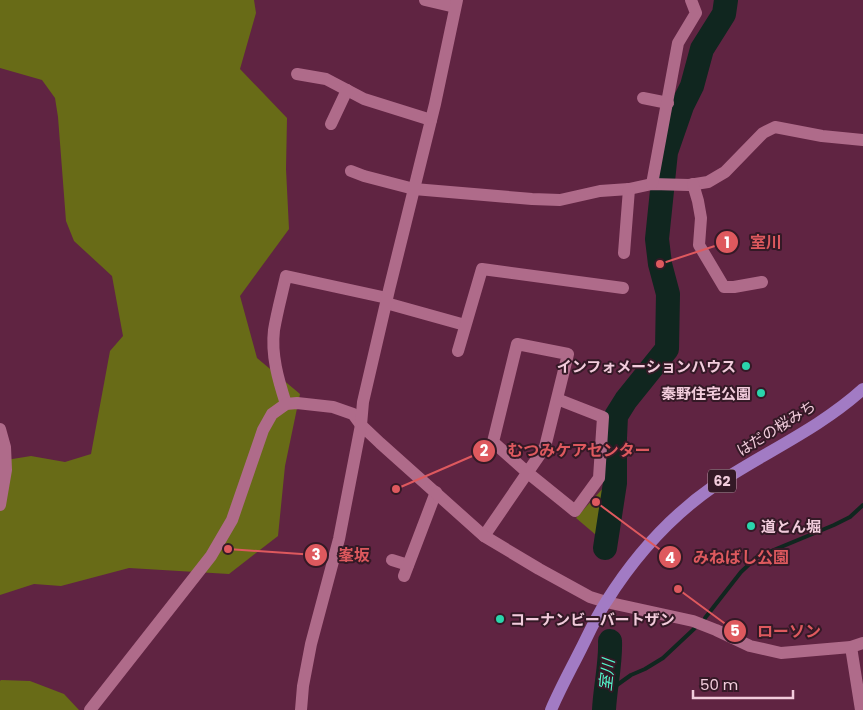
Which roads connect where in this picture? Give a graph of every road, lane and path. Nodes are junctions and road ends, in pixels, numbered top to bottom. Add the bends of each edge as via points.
1 (425, 0) edge
2 (690, 0) edge
3 (456, 3) edge
4 (297, 74) dead end
5 (347, 90) junction
6 (643, 98) dead end
7 (668, 103) junction
8 (431, 120) junction
9 (331, 124) dead end
10 (863, 140) edge
11 (351, 171) dead end
12 (654, 184) junction
13 (693, 184) junction
14 (629, 188) junction
15 (414, 189) junction
16 (624, 253) dead end
17 (762, 282) dead end
18 (623, 288) dead end
19 (387, 300) junction
20 (465, 325) junction
21 (458, 351) dead end
22 (863, 389) edge
23 (557, 400) junction
24 (286, 404) junction
25 (361, 426) junction
26 (0, 429) edge
27 (528, 473) junction
28 (436, 492) junction
29 (0, 504) edge
30 (484, 536) junction
31 (392, 560) dead end
32 (606, 602) junction
33 (857, 645) edge
34 (90, 710) edge
35 (301, 710) edge
36 (551, 710) edge
37 (862, 710) edge

1 - 3 street
2 - 7 street via 696,14 678,43
3 - 8 street
4 - 5 street via 326,79
5 - 8 street via 364,99
5 - 9 street
6 - 7 street
7 - 12 street
8 - 15 street
10 - 13 street via 776,128 763,133 725,172 708,182
11 - 15 street
12 - 13 street
12 - 14 street
13 - 17 street via 700,218 699,245 724,287
14 - 15 street via 560,200
14 - 16 street
15 - 19 street
18 - 20 street via 482,269
19 - 20 street
19 - 24 street via 286,276 274,344 276,373
19 - 25 street via 363,402
20 - 21 street
22 - 32 main road, はだの桜みち / 62 via 815,425 738,470 688,506 630,566
23 - 27 street via 545,447
23 - 27 street via 603,417 599,478 574,511
23 - 27 street via 568,354 516,344 493,442
24 - 25 street via 297,402 333,407 353,414
24 - 34 street via 272,414 263,430 232,520 211,556
25 - 28 street
25 - 35 street via 339,539 311,644
26 - 29 street via 6,470
27 - 30 street
28 - 30 street
28 - 31 street via 406,571
30 - 32 street via 590,597
32 - 33 street via 693,621 750,646 781,653
32 - 36 main road, はだの桜みち / 62
33 - 37 street

